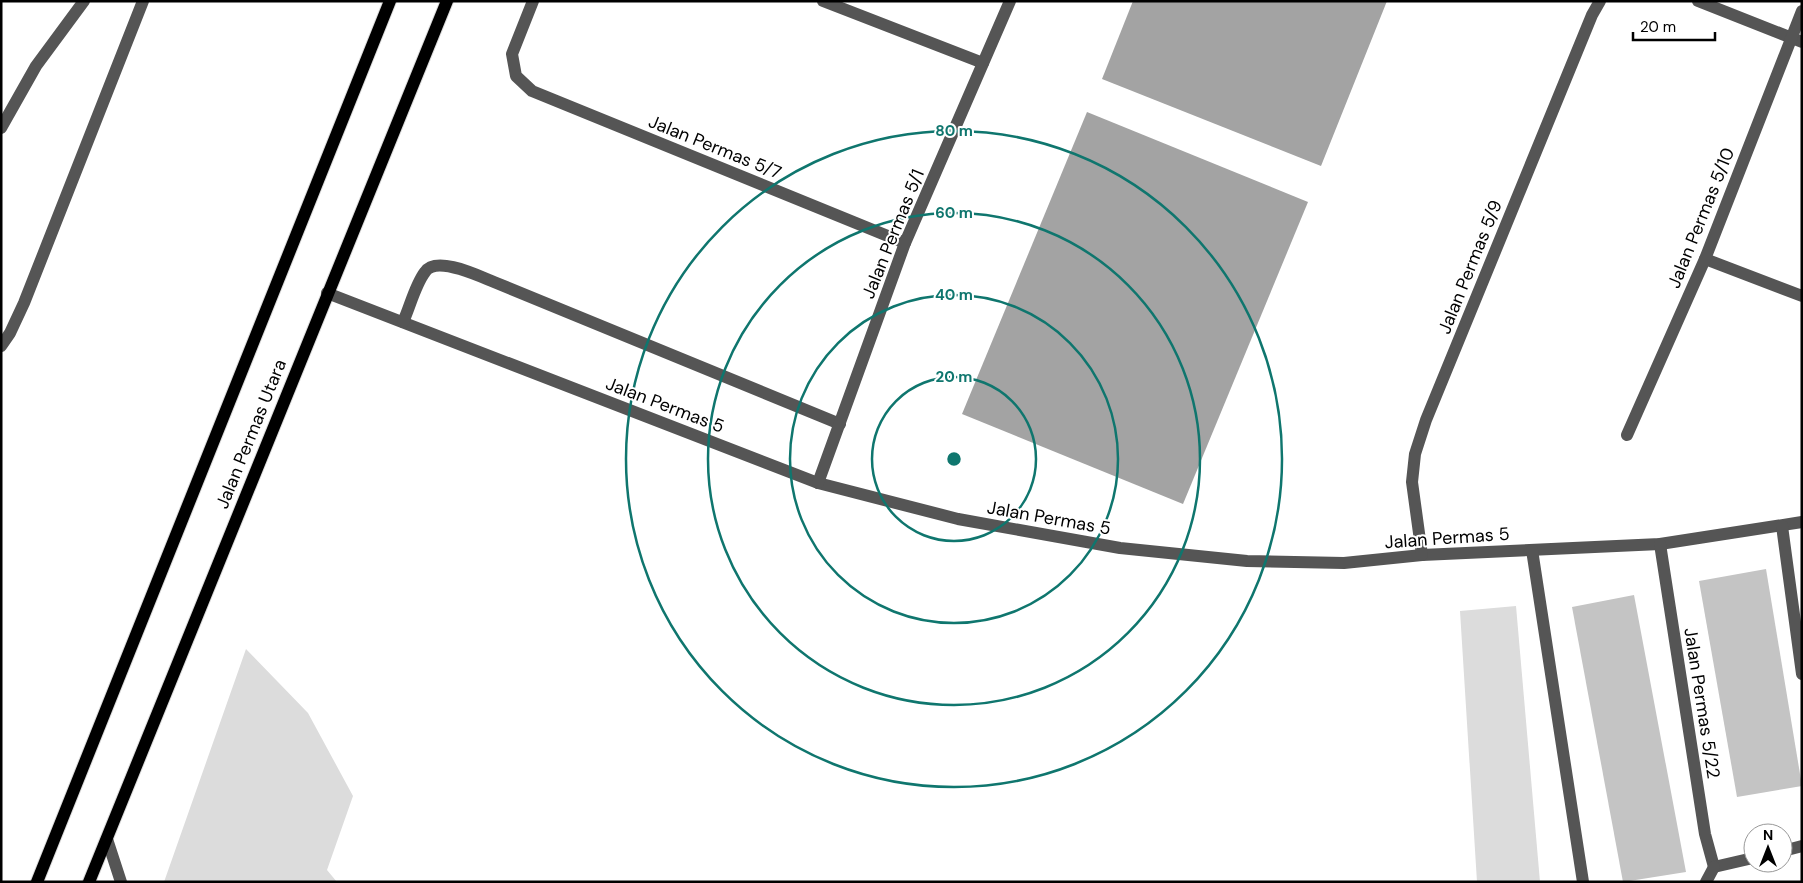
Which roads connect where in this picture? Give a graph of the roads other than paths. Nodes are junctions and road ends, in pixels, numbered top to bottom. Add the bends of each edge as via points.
1 (143, 1) edge
2 (390, 1) edge
3 (447, 1) edge
4 (532, 1) edge
5 (823, 1) edge
6 (1010, 1) edge
7 (1600, 1) edge
8 (1698, 1) edge
9 (83, 2) edge
10 (1802, 11) edge
11 (1796, 40) edge
12 (983, 63) junction
13 (1, 128) edge
14 (905, 243) junction
15 (1705, 259) junction
16 (327, 293) junction
17 (1802, 296) edge
18 (403, 322) junction
19 (1, 346) edge
20 (840, 424) junction
21 (1627, 435) dead end
22 (818, 483) junction
23 (1802, 522) edge
24 (1782, 526) junction
25 (1660, 544) junction
26 (1532, 550) junction
27 (1422, 555) junction
28 (1802, 674) edge
29 (107, 839) junction
30 (1743, 860) edge
31 (1714, 867) junction
32 (37, 882) edge
33 (89, 882) edge
34 (121, 882) edge
35 (1583, 882) edge
36 (1706, 882) edge

1 - 19 street via 24,303
2 - 32 main road, Jalan Permas Utara
3 - 16 main road, Jalan Permas Utara
4 - 14 street, Jalan Permas 5/7 via 512,54 516,76 532,91
5 - 12 street
6 - 12 street, Jalan Permas 5/1
7 - 27 street, Jalan Permas 5/9 via 1576,52 1415,454 1412,482
8 - 11 street
9 - 13 street via 36,66
10 - 11 street, Jalan Permas 5/10
11 - 15 street, Jalan Permas 5/10
12 - 14 street, Jalan Permas 5/1
14 - 20 street, Jalan Permas 5/1
15 - 17 street
15 - 21 street, Jalan Permas 5/10
16 - 18 street, Jalan Permas 5
16 - 29 main road, Jalan Permas Utara
18 - 20 street via 425,271 433,266 450,266
18 - 22 street, Jalan Permas 5
20 - 22 street, Jalan Permas 5/1
22 - 27 street, Jalan Permas 5 via 958,519 1120,548 1257,562 1344,563
23 - 24 street, Jalan Permas 5
24 - 25 street, Jalan Permas 5
24 - 28 street
25 - 26 street, Jalan Permas 5
25 - 31 street, Jalan Permas 5/22 via 1705,834
26 - 27 street, Jalan Permas 5
26 - 35 street
29 - 33 main road, Jalan Permas Utara
29 - 34 street
30 - 31 street
31 - 36 street

